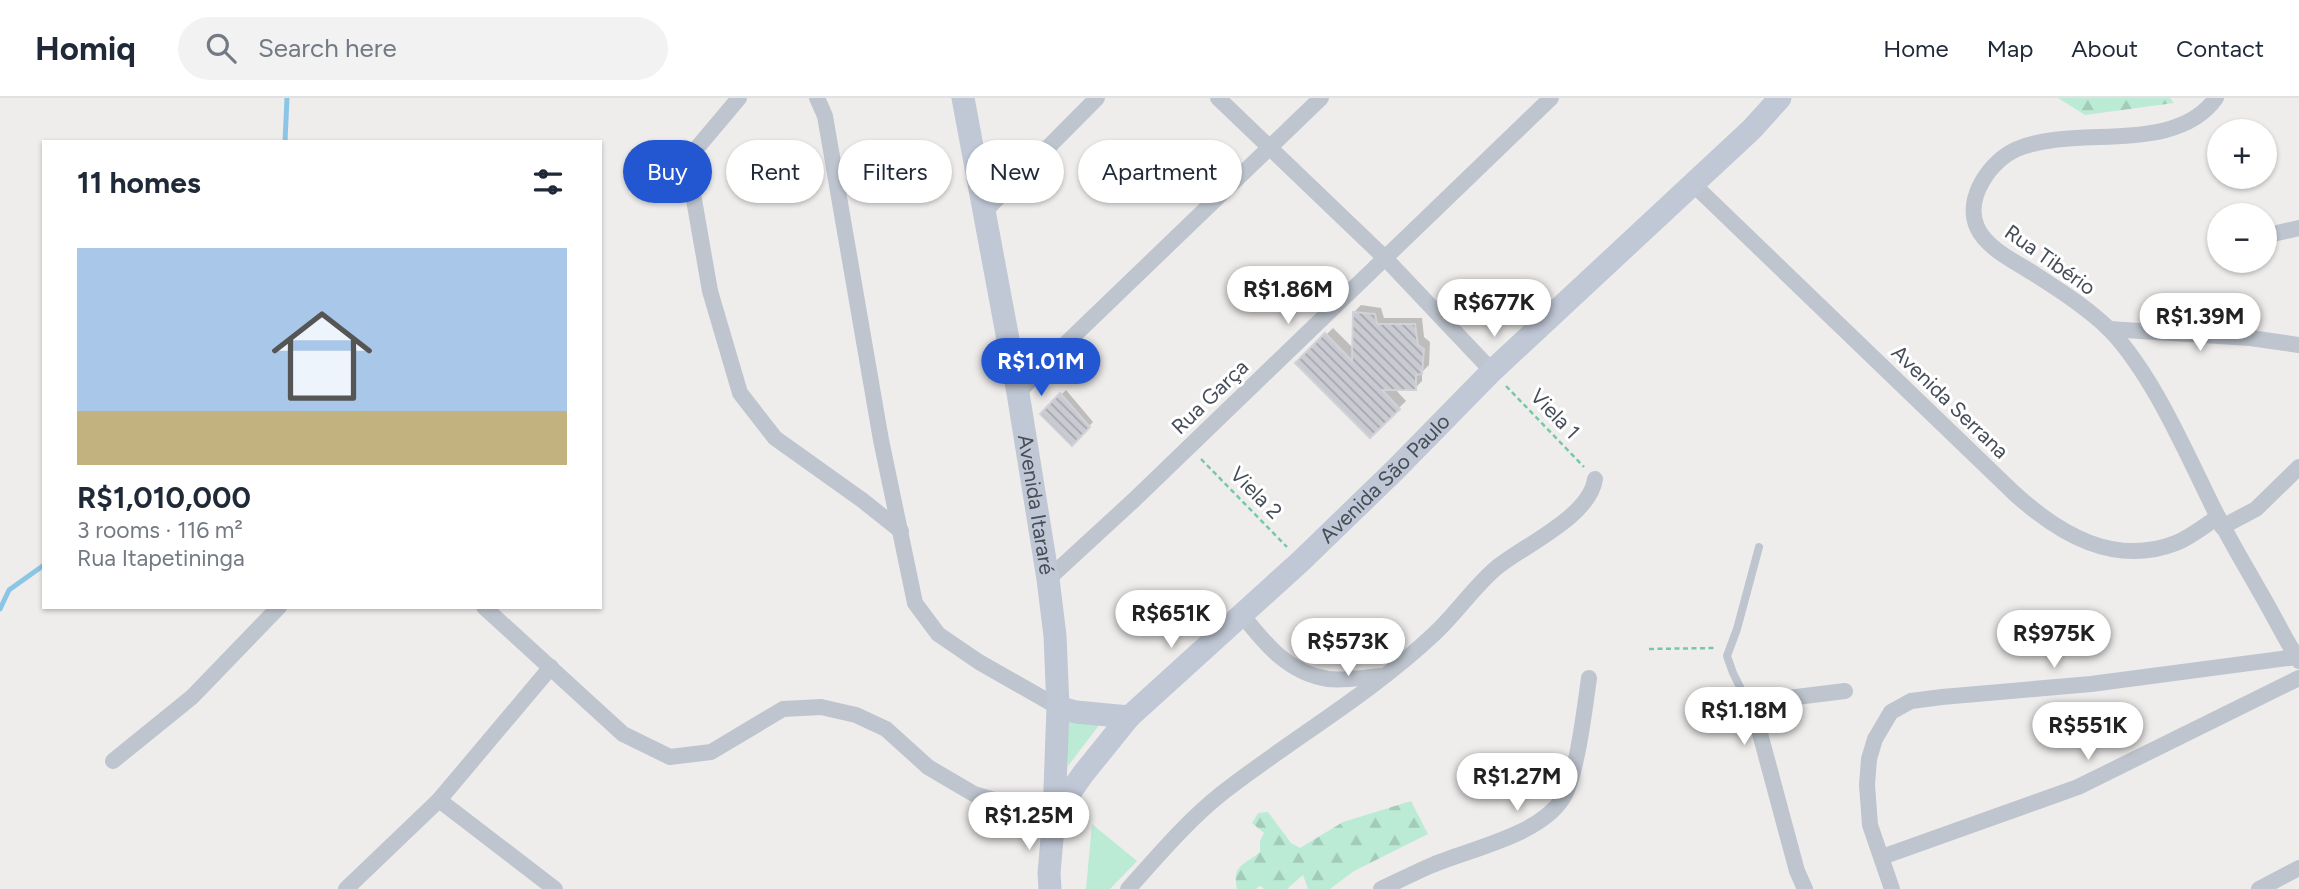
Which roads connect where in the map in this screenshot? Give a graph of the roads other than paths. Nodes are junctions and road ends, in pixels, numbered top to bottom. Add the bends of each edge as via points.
1 (739, 98) edge
2 (817, 98) edge
3 (963, 98) edge
4 (1097, 98) edge
5 (1219, 98) edge
6 (1321, 98) edge
7 (1551, 98) edge
8 (1780, 98) edge
9 (2216, 98) edge
10 (1272, 148) junction
11 (1692, 183) junction
12 (984, 212) junction
13 (2299, 228) edge
14 (2277, 233) edge
15 (1385, 258) junction
16 (2109, 329) junction
17 (2299, 345) edge
18 (1492, 371) junction
19 (1018, 393) junction
20 (2299, 467) edge
21 (1595, 479) road end
22 (2220, 522) junction
23 (901, 531) junction
24 (1759, 547) dead end
25 (1048, 579) junction
26 (277, 609) edge
27 (486, 609) edge
28 (1243, 615) junction
29 (2298, 659) edge
30 (551, 667) junction
31 (1382, 676) junction
32 (1589, 678) dead end
33 (2299, 678) edge
34 (1845, 691) dead end
35 (1058, 707) junction
36 (1129, 717) junction
37 (1755, 718) junction
38 (113, 761) dead end
39 (439, 800) junction
40 (1054, 813) junction
41 (1882, 857) junction
42 (2299, 868) edge
43 (1137, 885) edge
44 (346, 889) edge
45 (555, 889) edge
46 (1050, 889) edge
47 (1381, 889) edge
48 (1805, 889) edge
49 (1892, 889) edge
50 (2259, 889) edge

1 - 23 street via 691,155 689,171 710,291 740,393 775,438
2 - 23 street via 825,116
3 - 12 main road, Avenida Itararé
4 - 12 street
5 - 10 street
6 - 10 street
7 - 15 street, Rua Garça
8 - 11 main road, Avenida São Paulo
9 - 16 street, Rua Tibério via 2192,120 2160,131 2031,144 2014,150 1985,176 1973,215 1983,237
10 - 15 street
10 - 19 street
11 - 18 main road, Avenida São Paulo
11 - 22 street, Avenida Serrana via 2014,493 2059,530 2092,543 2146,550 2179,542
12 - 19 main road, Avenida Itararé
13 - 14 street
15 - 18 street
15 - 25 street, Rua Garça
16 - 17 street
16 - 22 street, Rua Tibério via 2144,376
18 - 28 main road, Avenida São Paulo
19 - 25 main road, Avenida Itararé
20 - 22 street, Avenida Serrana via 2256,509
21 - 31 street via 1592,493 1570,516 1496,568 1433,635
22 - 29 street, Rua Tibério
23 - 35 street via 915,603 938,634
24 - 37 lane via 1727,656
25 - 35 main road, Avenida Itararé
26 - 38 street via 191,697
27 - 30 street
28 - 31 street via 1282,660 1300,670 1329,679
28 - 36 main road, Avenida São Paulo
29 - 41 street via 1911,701 1891,712 1869,760 1870,825
30 - 39 street
30 - 40 street via 623,734 670,757 711,752 783,709 821,707 856,715 886,729 928,767 974,794
31 - 43 street via 1220,795 1188,824
32 - 47 street via 1569,783 1548,814 1524,830
33 - 41 street via 2078,787
34 - 37 street via 1780,699 1767,704
35 - 36 main road
35 - 40 main road, Avenida Itararé
36 - 40 main road, Avenida São Paulo
37 - 48 street
39 - 44 street
39 - 45 street
40 - 46 main road, Avenida São Paulo
41 - 49 street
42 - 50 street

